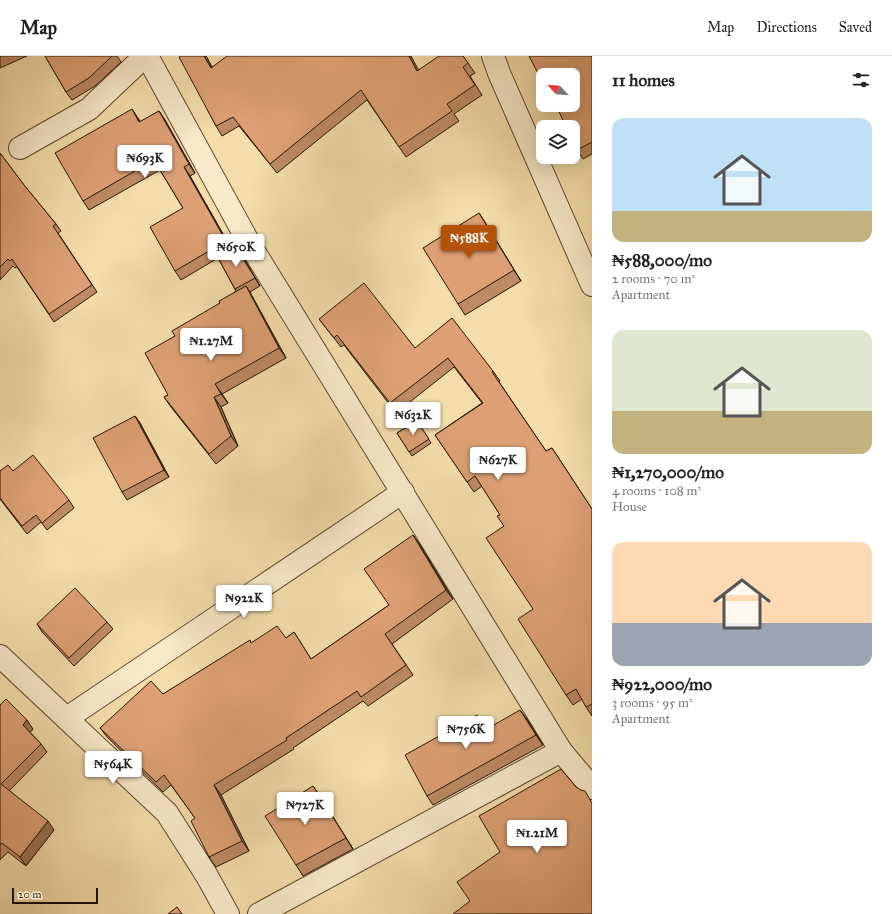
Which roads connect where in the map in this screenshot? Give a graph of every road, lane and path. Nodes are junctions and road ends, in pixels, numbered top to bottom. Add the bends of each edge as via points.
1 (146, 56) edge
2 (493, 56) edge
3 (20, 148) dead end
4 (592, 285) edge
5 (403, 492) junction
6 (0, 656) edge
7 (67, 718) junction
8 (561, 751) junction
9 (592, 787) edge
10 (228, 914) edge
11 (259, 914) edge

1 - 3 street via 89,109
1 - 5 street via 249,243
2 - 4 street
5 - 7 street
5 - 8 street
6 - 7 street
7 - 10 street via 167,812
8 - 9 street
8 - 11 street

